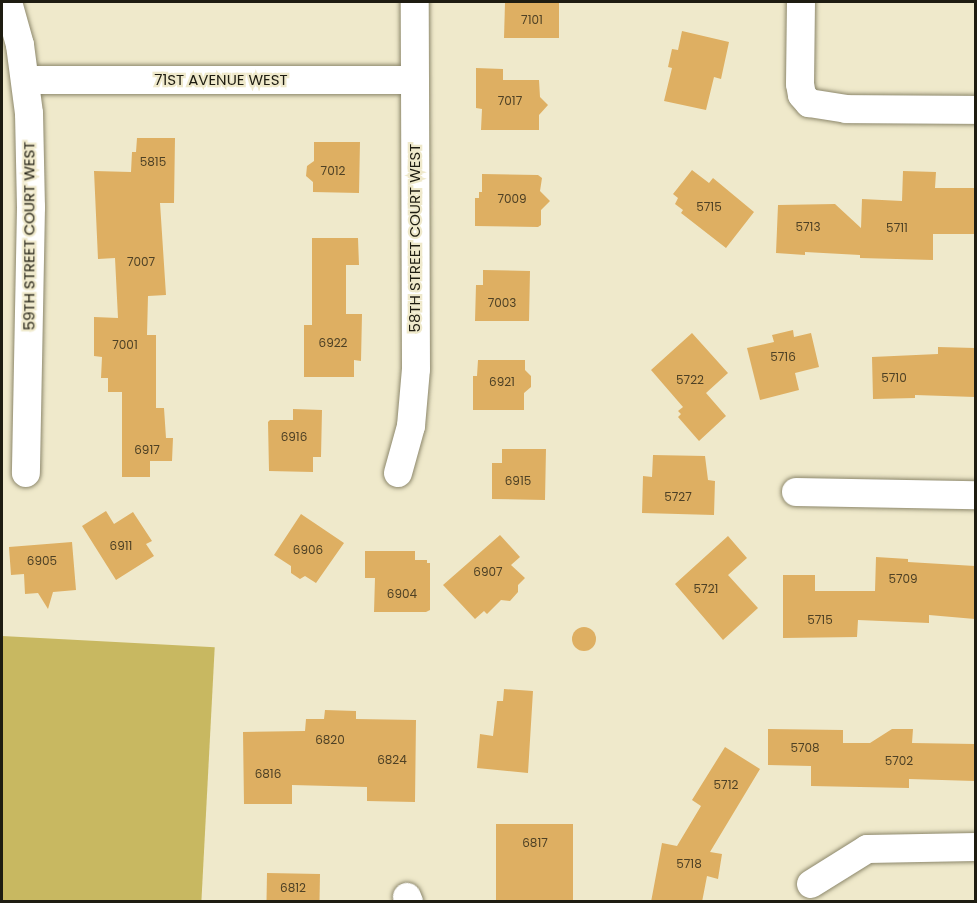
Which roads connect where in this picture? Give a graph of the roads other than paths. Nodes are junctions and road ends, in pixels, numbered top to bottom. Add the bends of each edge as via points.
1 (8, 2) edge
2 (415, 2) edge
3 (801, 2) edge
4 (26, 80) junction
5 (415, 80) junction
6 (975, 110) edge
7 (26, 473) dead end
8 (398, 473) dead end
9 (796, 492) dead end
10 (975, 495) edge
11 (975, 847) edge
12 (811, 884) dead end

1 - 4 street, 59TH STREET COURT WEST
2 - 5 street, 58TH STREET COURT WEST
3 - 6 street via 800,84 809,103 846,109
4 - 5 street, 71ST AVENUE WEST
4 - 7 street, 59TH STREET COURT WEST via 31,196
5 - 8 street, 58TH STREET COURT WEST via 416,369 411,426
9 - 10 street
11 - 12 street via 867,849

